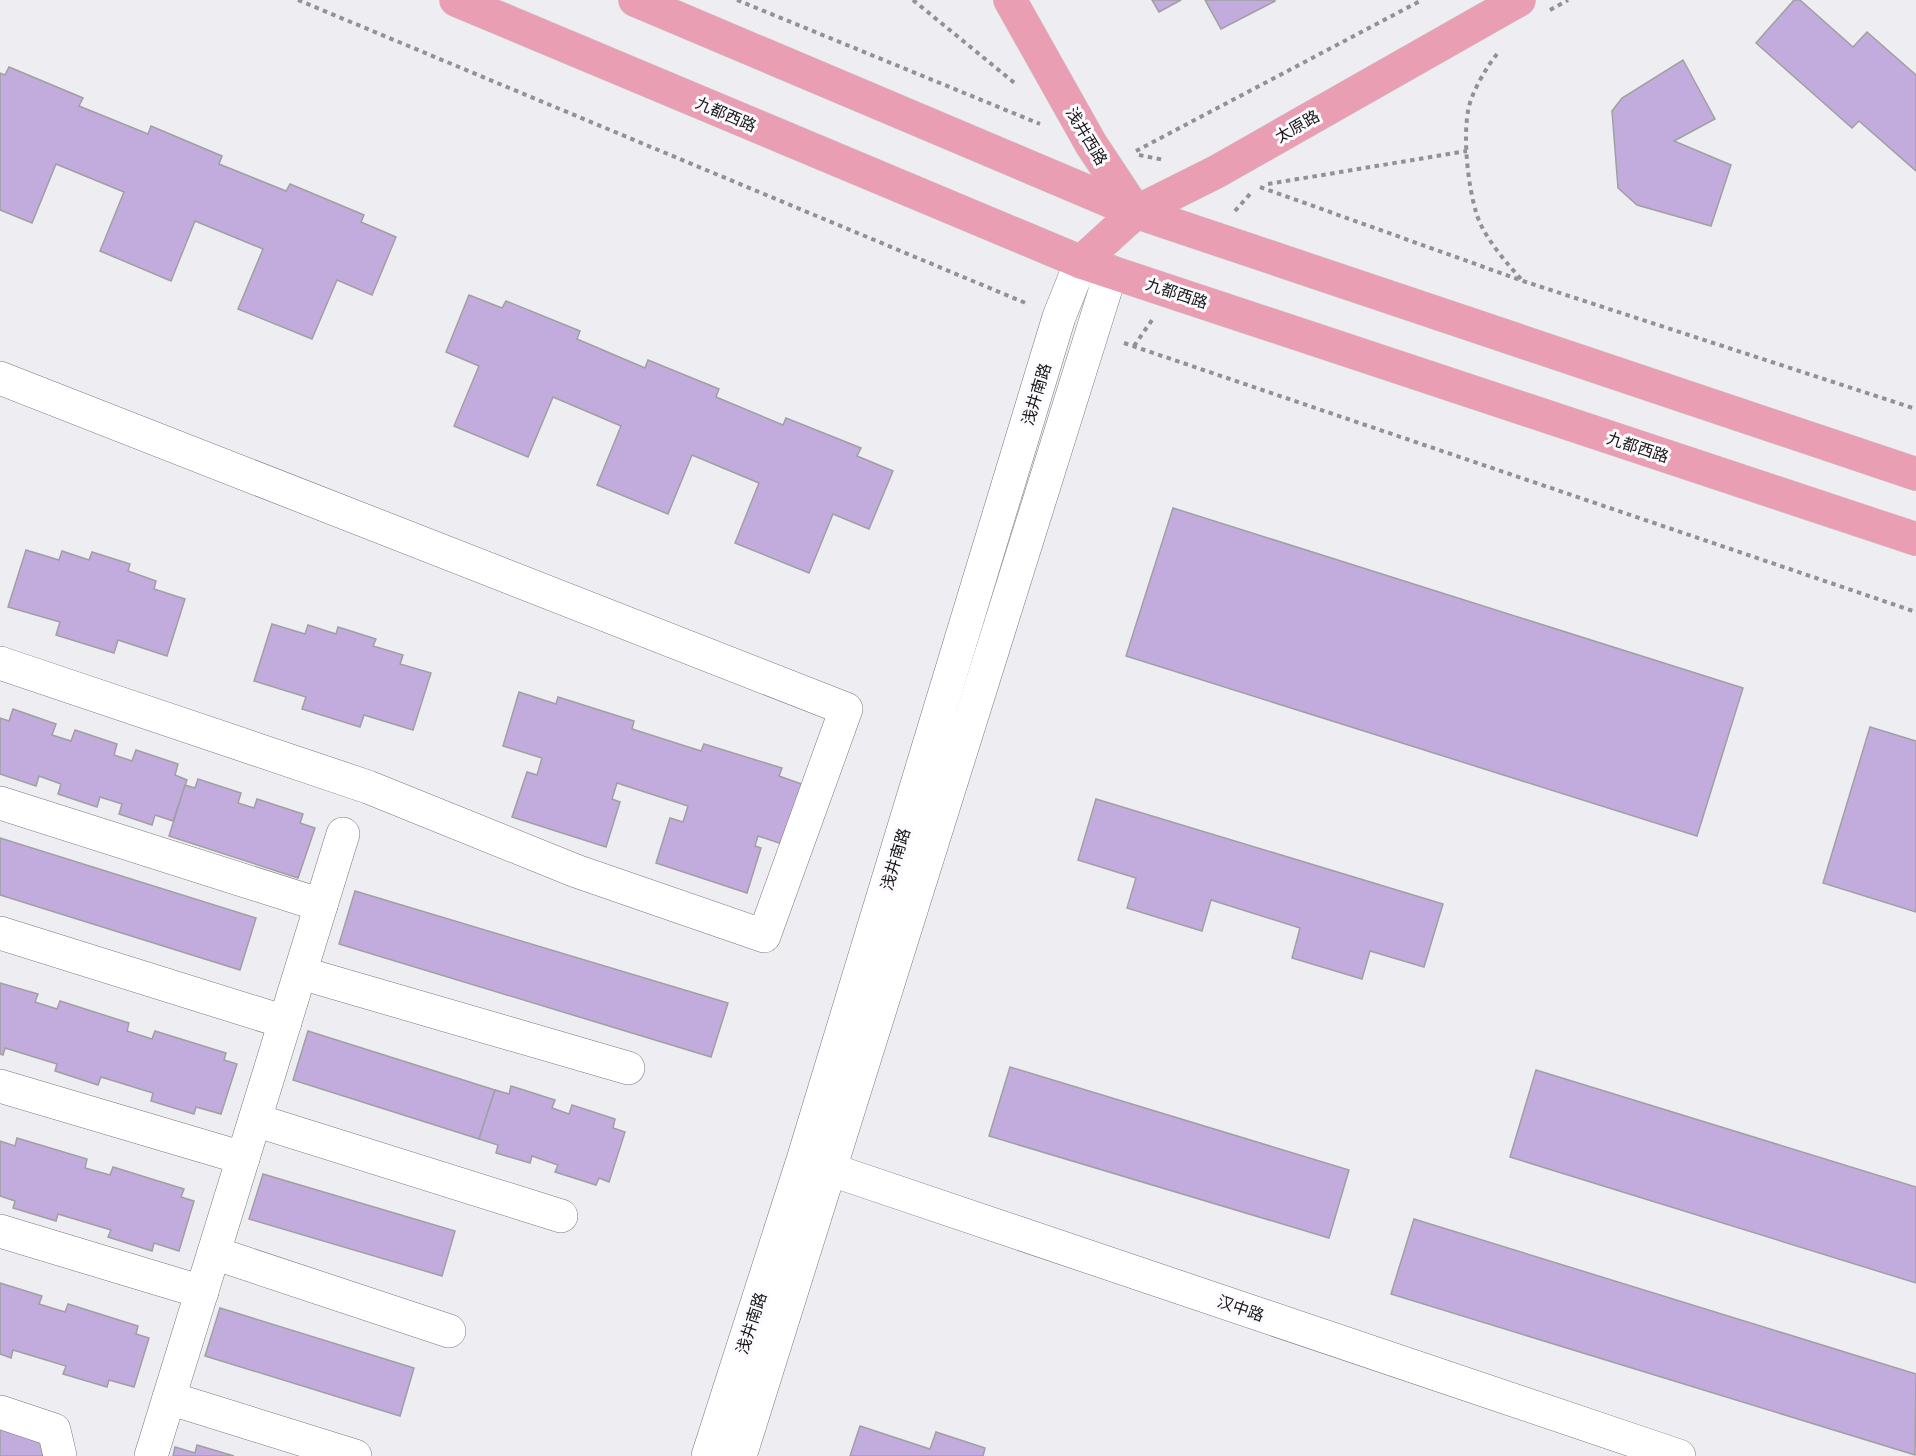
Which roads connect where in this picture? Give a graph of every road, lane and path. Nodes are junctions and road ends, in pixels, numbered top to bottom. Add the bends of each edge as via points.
1 (456, 0) edge
2 (634, 0) edge
3 (1010, 0) edge
4 (1422, 0) edge
5 (1520, 0) edge
6 (1502, 46) dead end
7 (1467, 151) junction
8 (1132, 153) dead end
9 (1136, 212) junction
10 (1211, 238) junction
11 (1096, 267) junction
12 (1172, 291) junction
13 (1134, 346) dead end
14 (0, 378) edge
15 (1916, 409) edge
16 (1916, 474) edge
17 (1916, 540) edge
18 (0, 663) edge
19 (0, 803) edge
20 (343, 834) dead end
21 (321, 905) junction
22 (0, 933) edge
23 (301, 973) junction
24 (285, 1022) junction
25 (628, 1068) dead end
26 (0, 1086) edge
27 (255, 1120) junction
28 (243, 1158) junction
29 (817, 1165) junction
30 (561, 1216) dead end
31 (0, 1231) edge
32 (214, 1253) junction
33 (202, 1292) junction
34 (449, 1331) dead end
35 (169, 1398) junction
36 (0, 1412) edge
37 (60, 1456) edge
38 (151, 1456) edge
39 (355, 1456) edge
40 (708, 1456) edge
41 (740, 1456) edge
42 (1679, 1456) edge

1 - 11 main road, 九都西路
2 - 9 main road
3 - 9 main road, 浅井西路 via 1090,144
4 - 8 path
5 - 9 main road, 太原路 via 1216,172
6 - 7 path via 1488,65 1468,110
7 - 10 path via 1257,185
7 - 15 path via 1476,214 1506,263 1523,281
9 - 10 main road
9 - 11 main road, 太原路
10 - 16 main road
11 - 12 main road, 九都西路
11 - 29 street, 浅井南路
12 - 13 path
12 - 17 main road, 九都西路
14 - 18 street via 846,709 764,936 576,871 368,787
19 - 21 street
20 - 21 street
21 - 23 street
22 - 24 street
23 - 24 street
23 - 25 street
24 - 27 street
26 - 28 street
27 - 28 street
27 - 30 street
28 - 32 street
29 - 40 street, 浅井南路
29 - 41 street, 浅井南路
29 - 42 street, 汉中路
31 - 33 street
32 - 33 street
32 - 34 street
33 - 35 street
35 - 38 street
35 - 39 street
36 - 37 street via 54,1430

